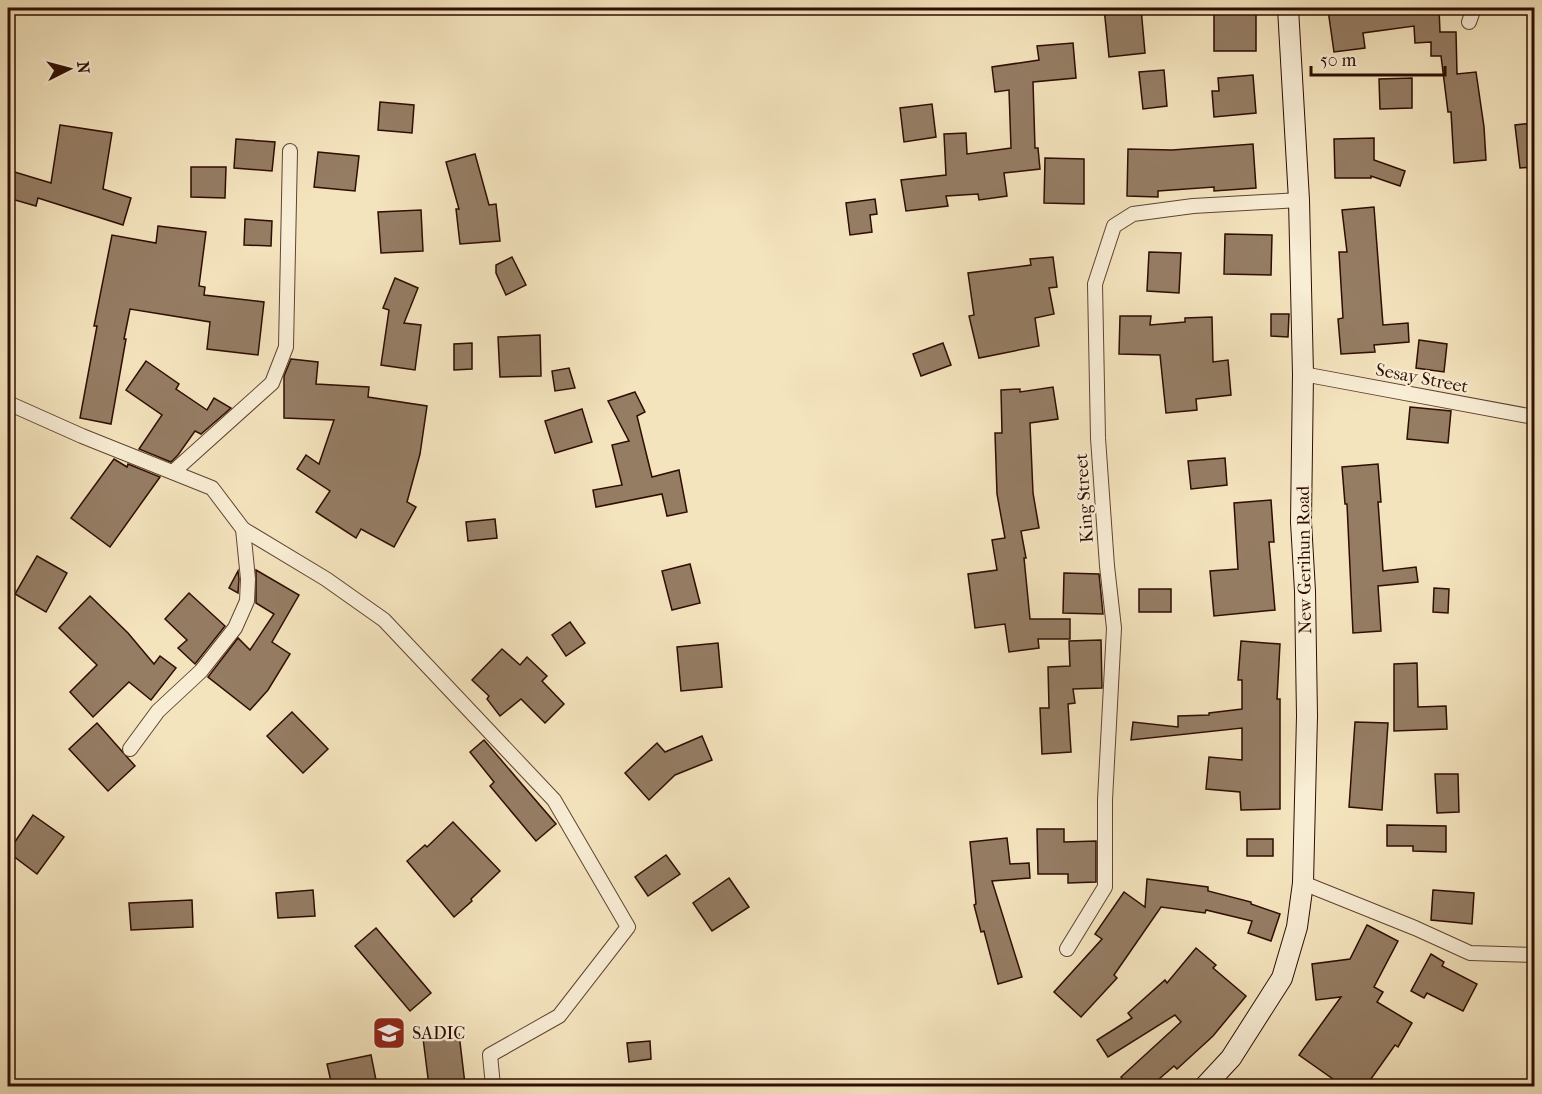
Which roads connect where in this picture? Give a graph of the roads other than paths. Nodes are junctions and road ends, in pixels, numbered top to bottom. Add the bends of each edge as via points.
1 (1288, 8) edge
2 (1474, 8) edge
3 (1469, 22) dead end
4 (290, 151) dead end
5 (1299, 200) junction
6 (1303, 374) junction
7 (8, 403) edge
8 (1534, 417) edge
9 (173, 472) junction
10 (243, 529) junction
11 (130, 749) dead end
12 (1303, 883) junction
13 (1067, 949) dead end
14 (1534, 956) edge
15 (493, 1086) edge
16 (1206, 1086) edge

1 - 5 street, New Gerihun Road
2 - 3 street
4 - 9 street via 286,347 272,383
5 - 6 street, New Gerihun Road
5 - 13 street, King Street via 1133,214 1114,226 1095,284 1098,438 1114,628 1105,800 1105,887
6 - 8 street, Sesay Street
6 - 12 street, New Gerihun Road via 1301,522 1307,716
7 - 9 street
9 - 10 street via 212,488
10 - 11 street via 247,602 235,628 201,670 158,711
10 - 15 street via 384,620 554,800 628,927 559,1016 490,1055
12 - 14 street via 1470,953
12 - 16 street, New Gerihun Road via 1297,927 1282,978 1231,1058

